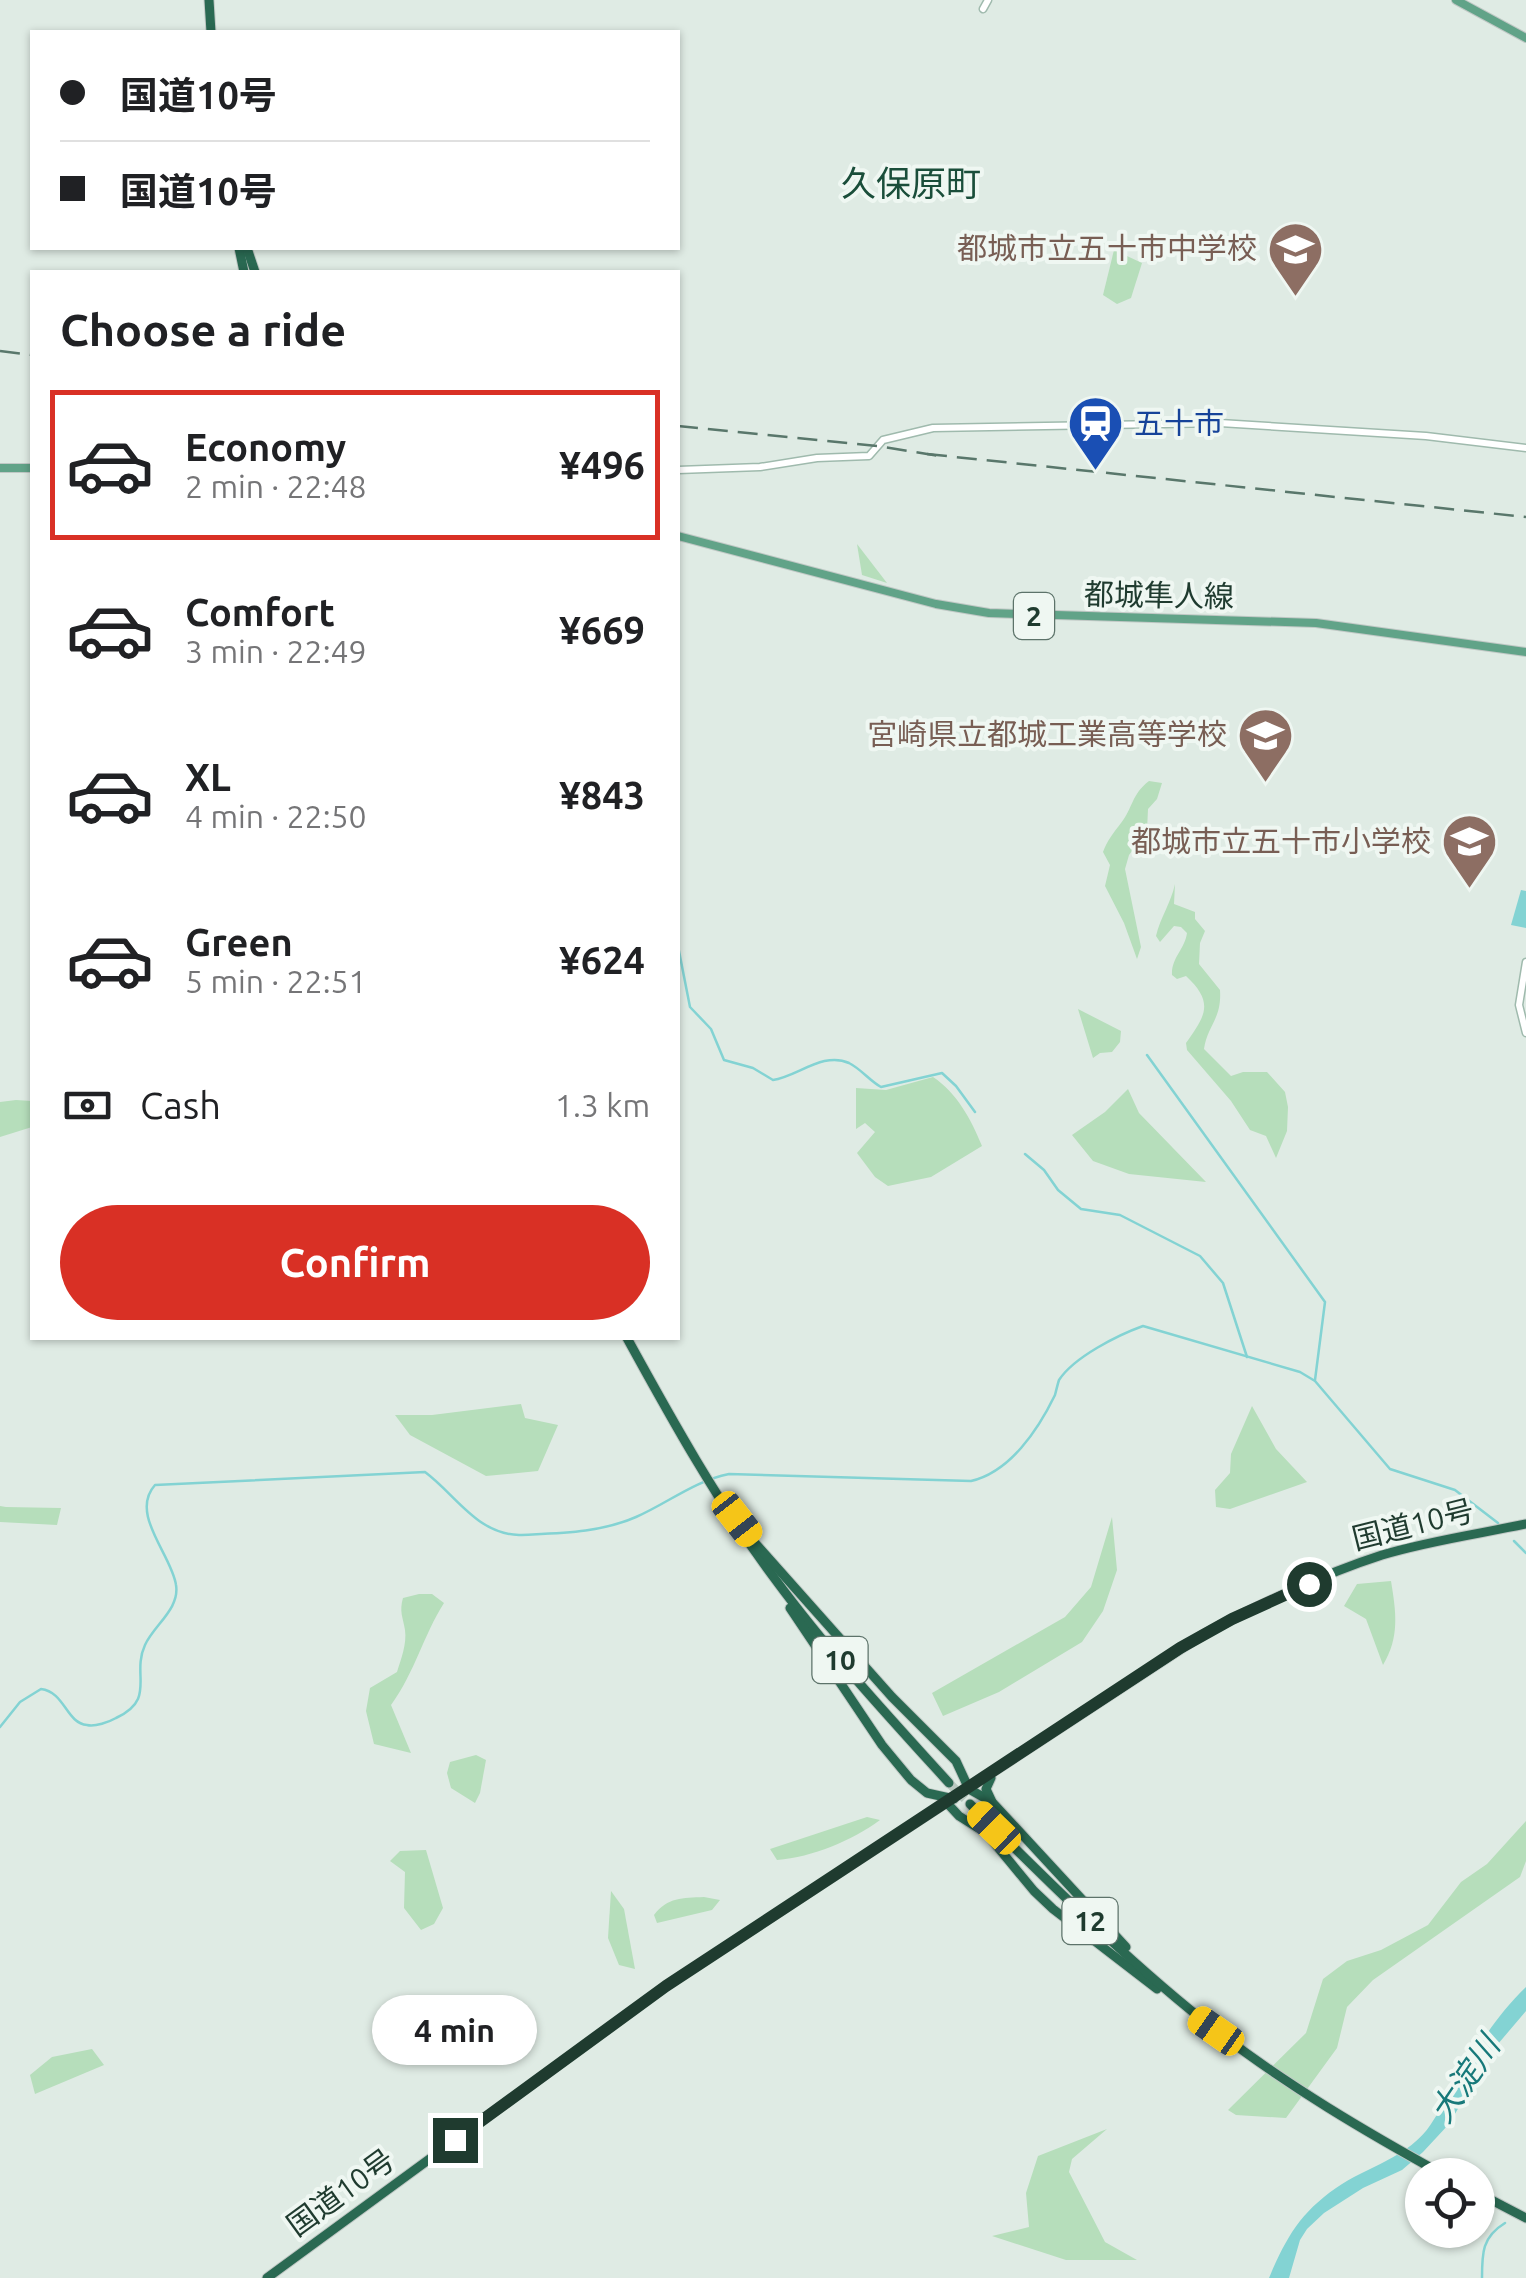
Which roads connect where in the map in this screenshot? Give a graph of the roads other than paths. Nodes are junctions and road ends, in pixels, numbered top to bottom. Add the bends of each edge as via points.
1 (209, 0) edge
2 (988, 0) edge
3 (1456, 0) edge
4 (983, 9) dead end
5 (211, 30) edge
6 (1526, 38) edge
7 (1526, 448) edge
8 (0, 468) edge
9 (30, 468) edge
10 (680, 470) edge
11 (680, 537) edge
12 (1526, 652) edge
13 (1526, 962) edge
14 (1526, 1033) edge
15 (628, 1340) edge
16 (717, 1494) junction
17 (1526, 1524) edge
18 (740, 1530) junction
19 (956, 1761) junction
20 (996, 1772) junction
21 (949, 1783) tunnel mouth
22 (922, 1790) junction
23 (968, 1790) junction
24 (951, 1801) junction
25 (992, 1802) junction
26 (970, 1804) tunnel mouth
27 (932, 1812) junction
28 (917, 1821) junction
29 (969, 1821) junction
30 (1216, 2031) junction
31 (1415, 2158) edge
32 (1495, 2202) edge
33 (1526, 2218) edge
34 (267, 2278) edge

1 - 5 highway
2 - 4 street
3 - 6 main road
7 - 10 street via 1220,423 932,428 883,440 869,456
8 - 9 main road
11 - 12 main road, 都城隼人線 / 2 via 973,610 1316,623
13 - 14 street via 1519,1005
15 - 16 highway, 10
16 - 18 highway, 10
16 - 19 highway via 892,1697
17 - 20 highway, 国道10号 via 1379,1556 1274,1599 1180,1648
18 - 21 highway, 10 via 813,1629
18 - 22 highway via 882,1745
19 - 20 highway via 972,1774
19 - 23 highway
20 - 23 highway, 国道10号
20 - 25 highway via 986,1789
22 - 24 highway
22 - 28 highway via 929,1805
23 - 24 highway, 国道10号
23 - 25 highway
24 - 27 highway, 国道10号
24 - 29 highway
25 - 30 highway via 1114,1935
26 - 30 highway, 12 via 1116,1946
27 - 28 highway, 国道10号
27 - 29 highway
28 - 34 highway, 国道10号 via 666,1986
29 - 30 highway via 1053,1909
30 - 31 highway, 12
32 - 33 highway

